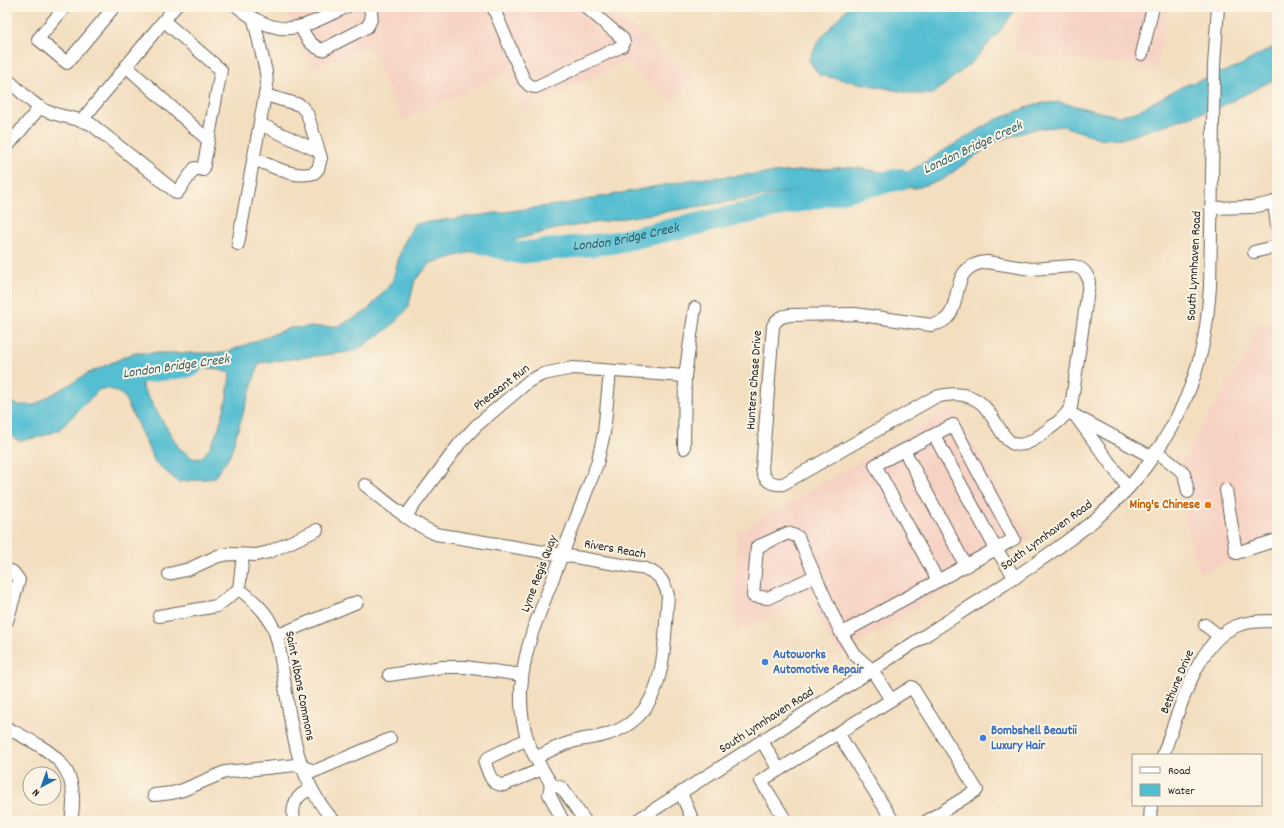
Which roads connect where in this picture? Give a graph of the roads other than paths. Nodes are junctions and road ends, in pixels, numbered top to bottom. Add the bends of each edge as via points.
1 (65, 7) edge
2 (114, 7) edge
3 (175, 7) edge
4 (238, 7) edge
5 (346, 7) edge
6 (369, 7) edge
7 (493, 7) edge
8 (586, 7) edge
9 (1153, 7) edge
10 (1218, 7) edge
11 (254, 20) junction
12 (164, 21) junction
13 (301, 27) junction
14 (1142, 54) dead end
15 (126, 66) junction
16 (7, 79) edge
17 (265, 95) junction
18 (40, 107) junction
19 (82, 120) junction
20 (260, 124) junction
21 (208, 140) junction
22 (7, 147) edge
23 (318, 151) junction
24 (254, 159) junction
25 (1276, 202) edge
26 (1212, 208) junction
27 (1277, 226) edge
28 (238, 244) dead end
29 (1277, 246) edge
30 (1254, 252) dead end
31 (695, 308) dead end
32 (610, 371) junction
33 (685, 376) junction
34 (1072, 414) junction
35 (934, 435) junction
36 (684, 448) dead end
37 (904, 450) junction
38 (1154, 454) junction
39 (365, 485) dead end
40 (1128, 488) junction
41 (1226, 490) dead end
42 (1188, 492) dead end
43 (405, 517) junction
44 (317, 530) dead end
45 (1277, 540) edge
46 (996, 549) junction
47 (243, 555) junction
48 (563, 555) junction
49 (966, 566) junction
50 (7, 570) edge
51 (169, 574) dead end
52 (815, 576) junction
53 (1015, 578) junction
54 (938, 581) junction
55 (239, 589) junction
56 (357, 602) dead end
57 (160, 616) dead end
58 (7, 621) edge
59 (1277, 621) edge
60 (1206, 625) dead end
61 (842, 633) junction
62 (276, 636) junction
63 (1219, 636) junction
64 (872, 670) junction
65 (389, 675) dead end
66 (522, 675) junction
67 (891, 700) junction
68 (7, 728) edge
69 (838, 733) junction
70 (390, 739) dead end
71 (527, 739) junction
72 (762, 741) junction
73 (1163, 754) edge
74 (536, 758) junction
75 (302, 766) junction
76 (542, 768) junction
77 (779, 770) junction
78 (551, 784) junction
79 (311, 789) junction
80 (681, 793) junction
81 (154, 795) dead end
82 (1151, 806) edge
83 (71, 821) edge
84 (294, 821) edge
85 (334, 821) edge
86 (563, 821) edge
87 (586, 821) edge
88 (636, 821) edge
89 (693, 821) edge
90 (786, 821) edge
91 (893, 821) edge
92 (927, 821) edge
93 (1150, 821) edge

1 - 2 street via 38,39 68,63
3 - 12 street
4 - 11 street
5 - 13 street
6 - 13 street via 372,13 367,27 322,50 307,40
7 - 8 street via 524,80 530,86 536,87 624,43 623,39
9 - 14 street
10 - 26 street, South Lynnhaven Road via 1214,65
11 - 13 street via 277,28
11 - 17 street via 266,72
12 - 15 street
12 - 21 street via 222,70
15 - 19 street
15 - 21 street
16 - 18 street
17 - 20 street
17 - 23 street via 300,105 307,113
18 - 19 street via 60,116
18 - 22 street
19 - 21 street via 91,124 177,193 194,168 203,170
20 - 23 street
20 - 24 street
23 - 24 street via 318,169 305,176 295,175
24 - 28 street
25 - 26 street via 1252,207
25 - 27 street
26 - 38 street, South Lynnhaven Road via 1210,287 1200,360 1179,413
29 - 30 street
31 - 33 street
32 - 33 street, Pheasant Run
32 - 43 street, Pheasant Run via 573,368 543,374 529,381 460,443
32 - 48 street, Lyme Regis Quay via 598,464
33 - 36 street
34 - 34 street, Hunters Chase Drive via 1089,283 1085,272 1073,266 1031,269 987,262 978,263 963,273 952,314 939,324 855,314 784,316 775,322 763,473 771,484 783,484 935,397 946,394 957,394 978,401 1005,438 1019,445 1032,442 1065,416
34 - 38 street
34 - 40 street
35 - 37 street
35 - 46 street
35 - 46 street via 953,425 1014,539
37 - 49 street
37 - 54 street via 875,465
38 - 40 street, South Lynnhaven Road
38 - 42 street via 1184,473
39 - 43 street, Rivers Reach
40 - 53 street, South Lynnhaven Road via 1071,539
41 - 45 street via 1236,553
43 - 48 street, Rivers Reach via 436,534
44 - 47 street via 263,554
46 - 49 street
46 - 53 street
47 - 51 street via 218,556 189,569
47 - 55 street
48 - 66 street, Lyme Regis Quay via 533,630
48 - 74 street, Rivers Reach via 646,569 661,578 668,596 659,679 653,697 645,709 622,728 608,734 574,741
49 - 54 street
50 - 58 street via 13,572 19,580
52 - 52 street via 768,598 753,596 757,547 788,533 798,537
52 - 61 street
53 - 64 street, South Lynnhaven Road
54 - 61 street
55 - 57 street via 217,606
55 - 62 street, Saint Albans Commons via 263,610
56 - 62 street
59 - 63 street, Bethune Drive via 1244,623
60 - 63 street
61 - 64 street via 854,654
62 - 75 street, Saint Albans Commons via 292,736
63 - 73 street, Bethune Drive via 1205,652 1192,678
64 - 67 street
64 - 72 street, South Lynnhaven Road
65 - 66 street via 442,667 465,667
66 - 71 street, Lyme Regis Quay via 521,710
67 - 69 street
67 - 92 street via 912,687 977,790
68 - 83 street via 49,751 66,768 73,790
69 - 77 street
69 - 91 street
70 - 75 street via 315,771
71 - 74 street, Lyme Regis Quay
71 - 76 street via 488,758 485,763 492,781 504,785
72 - 77 street
72 - 80 street, South Lynnhaven Road
74 - 76 street, Lyme Regis Quay
75 - 79 street, Saint Albans Commons
75 - 81 street via 225,772 184,790
76 - 78 street, Lyme Regis Quay
77 - 90 street via 761,781
78 - 86 street, Lyme Regis Quay via 548,794
78 - 87 street, Lyme Regis Quay via 562,788
79 - 84 street via 303,792 295,801 292,812
79 - 85 street, Saint Albans Commons via 322,808
80 - 88 street, South Lynnhaven Road
80 - 89 street
82 - 93 street

